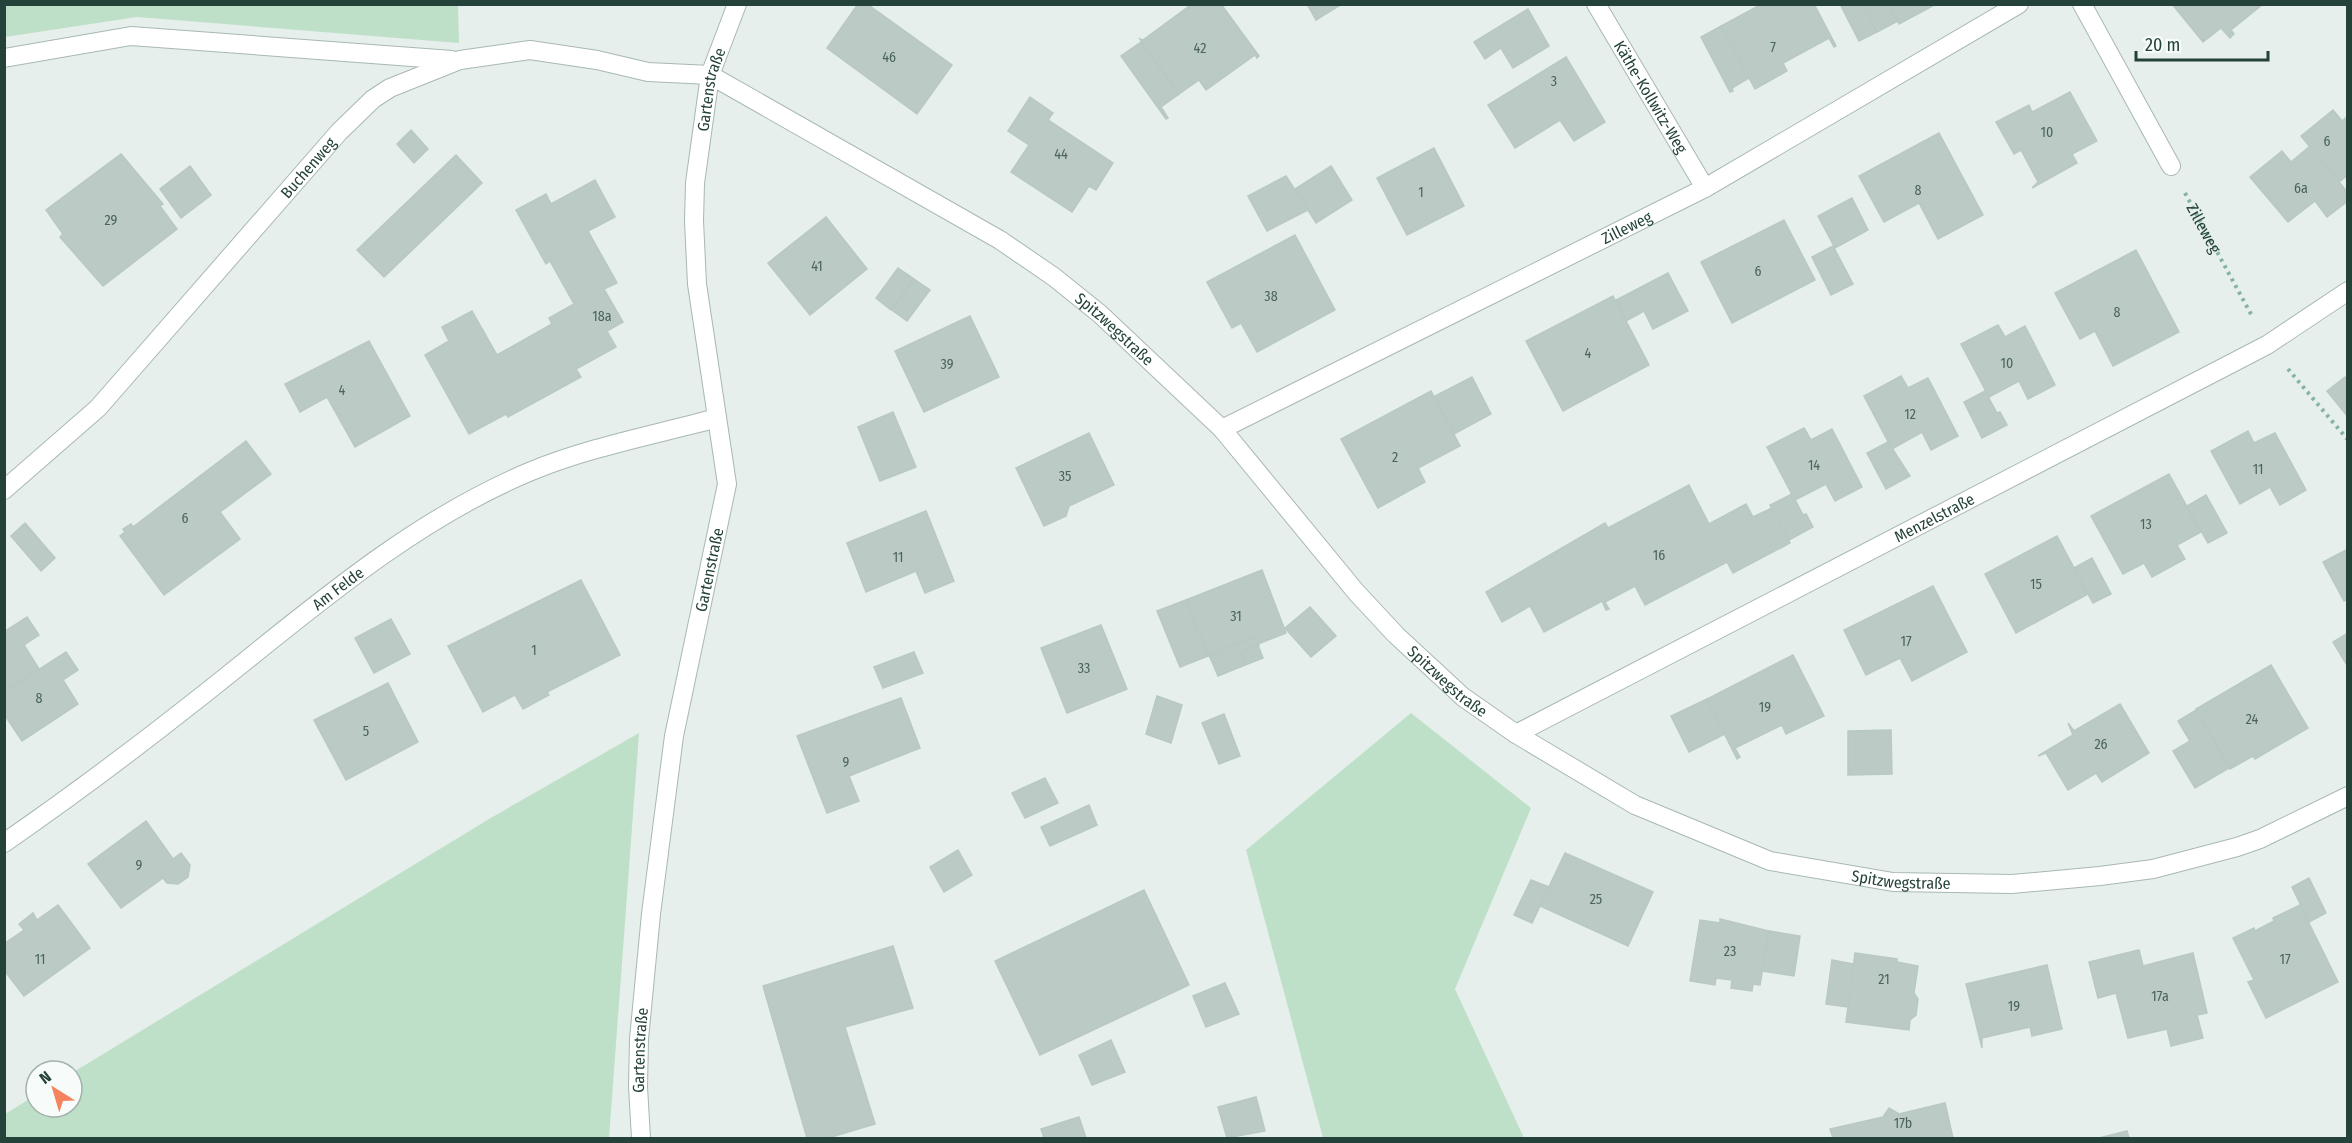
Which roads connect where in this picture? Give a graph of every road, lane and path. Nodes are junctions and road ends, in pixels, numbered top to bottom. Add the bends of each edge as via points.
1 (737, 4) edge
2 (1596, 4) edge
3 (2019, 4) edge
4 (2082, 4) edge
5 (4, 58) edge
6 (460, 60) junction
7 (710, 75) junction
8 (2171, 166) joint
9 (1705, 188) junction
10 (2348, 291) edge
11 (2268, 345) junction
12 (717, 418) junction
13 (1222, 429) junction
14 (2348, 440) edge
15 (4, 490) edge
16 (1516, 734) junction
17 (2348, 796) edge
18 (4, 843) edge
19 (641, 1138) edge

1 - 7 street, Gartenstraße
2 - 9 street, Käthe-Kollwitz-Weg
3 - 9 street, Zilleweg
4 - 8 street
5 - 6 street via 131,36
6 - 7 street, Buchenweg via 530,50 648,72
6 - 15 street, Buchenweg via 407,80 373,99 339,132 98,408
7 - 12 street, Gartenstraße via 695,183 694,221 697,284
7 - 13 street, Spitzwegstraße via 1000,240 1054,277 1100,314
8 - 11 path, Zilleweg
9 - 13 street, Zilleweg
10 - 11 street, Menzelstraße
11 - 14 path, Zilleweg
11 - 16 street, Menzelstraße
12 - 18 street, Am Felde via 567,458 448,513 335,590 87,784
12 - 19 street, Gartenstraße via 727,484 674,736 639,1039
13 - 16 street, Spitzwegstraße via 1388,626 1463,697
16 - 17 street, Spitzwegstraße via 1635,805 1770,861 1893,882 2012,884 2153,869 2260,839

